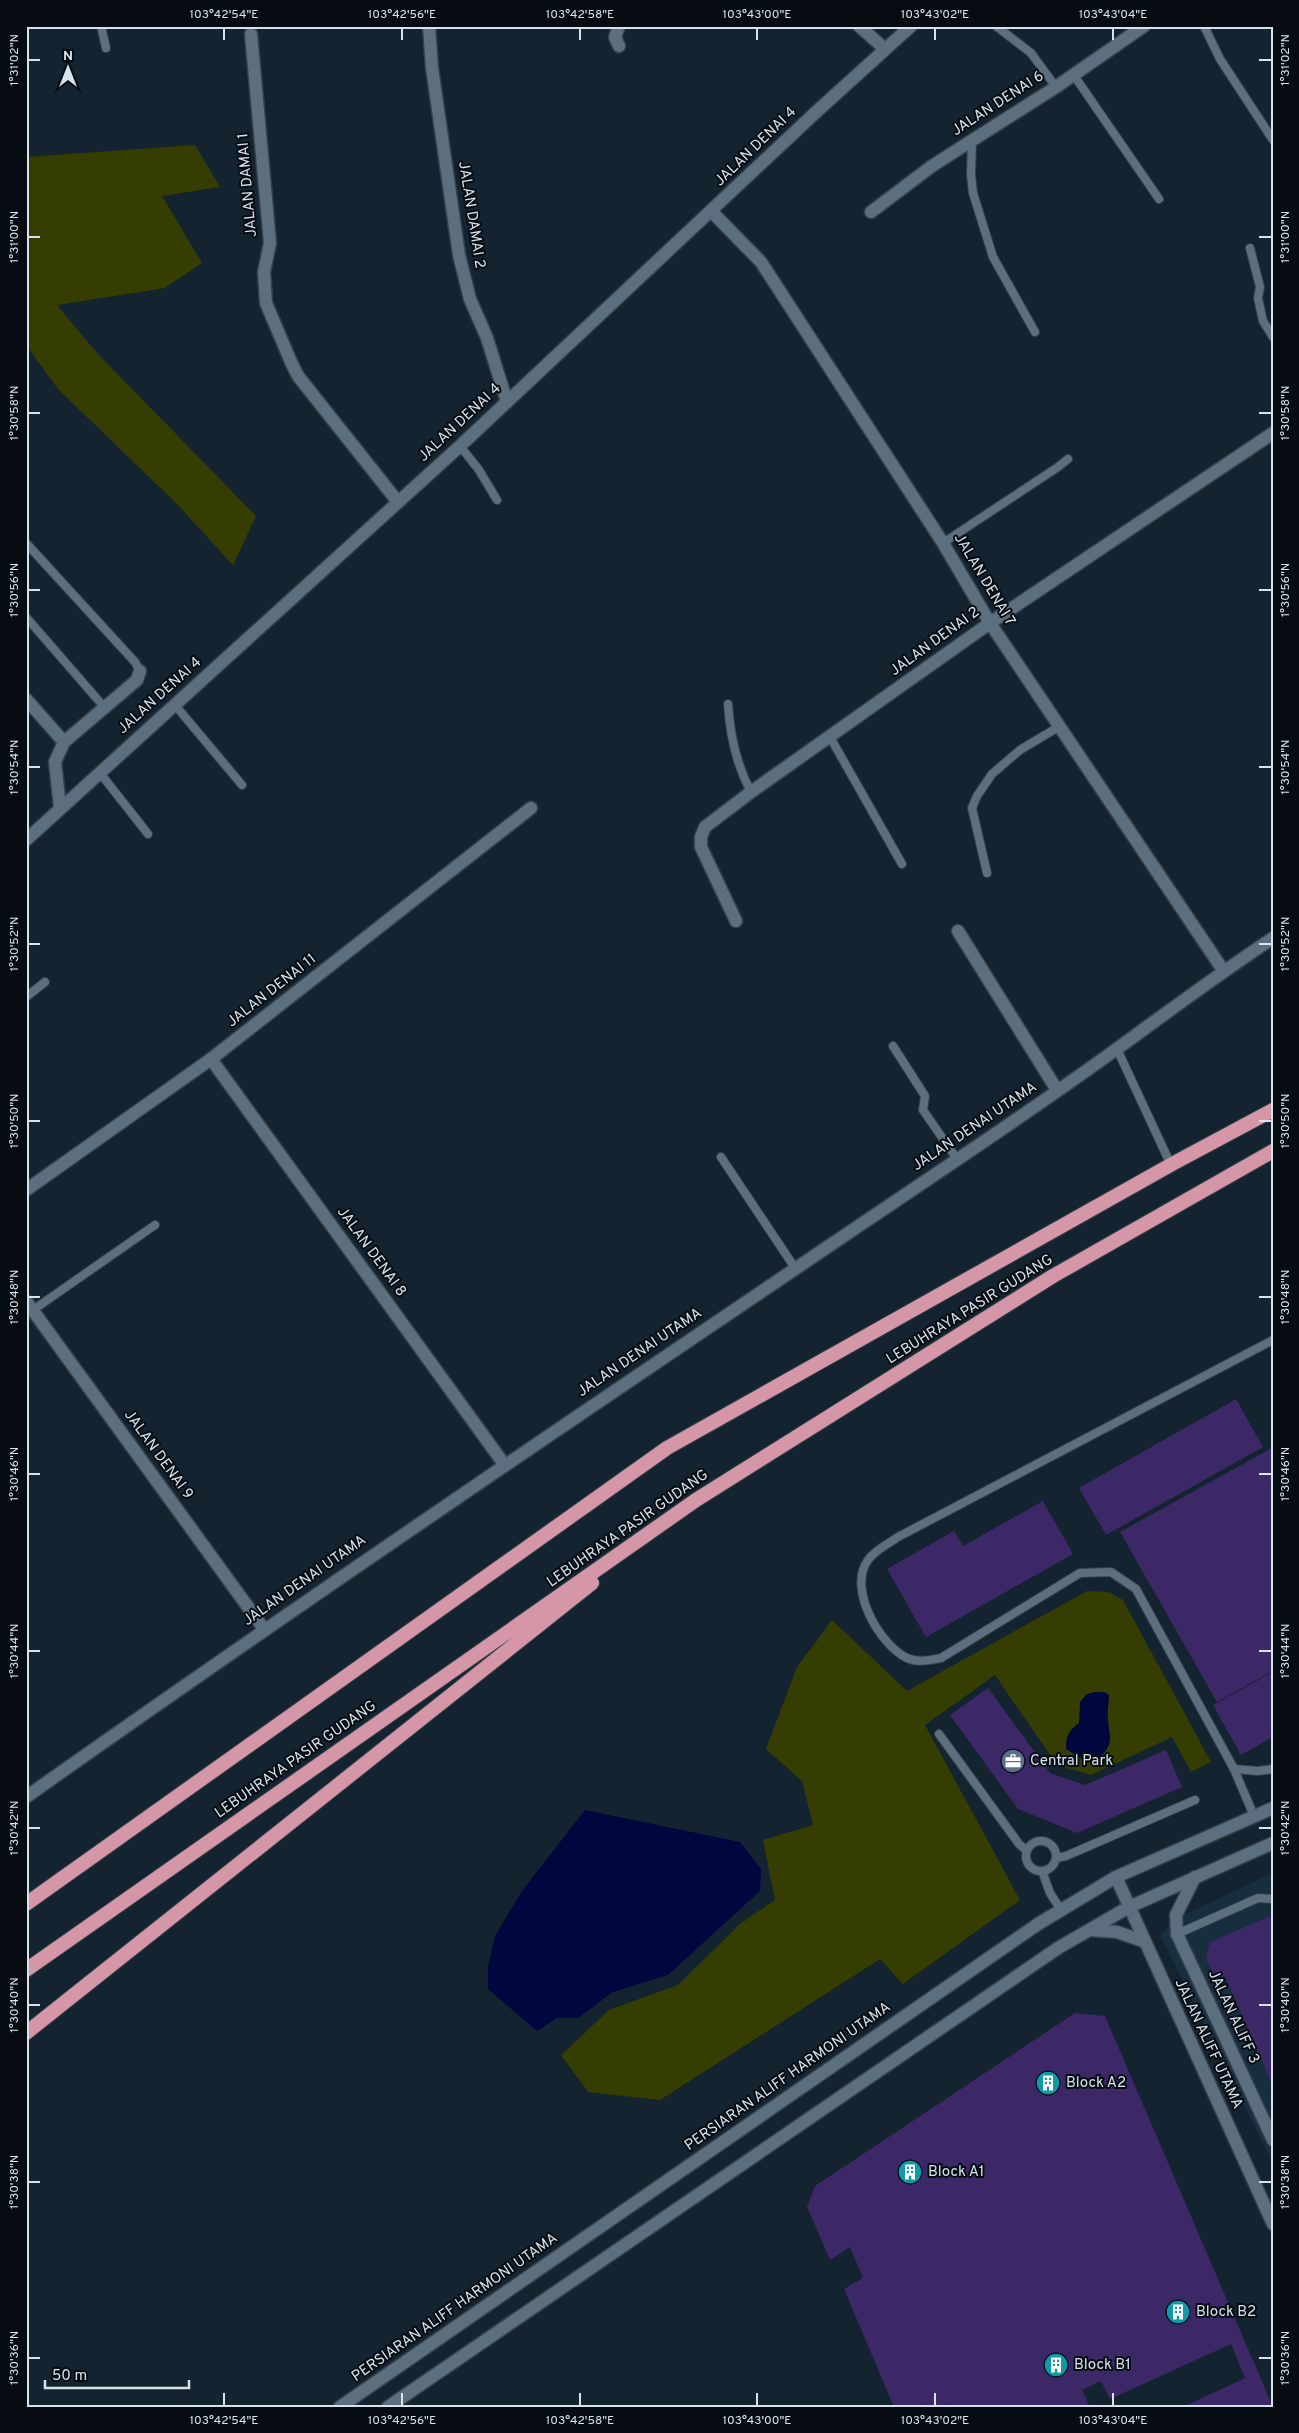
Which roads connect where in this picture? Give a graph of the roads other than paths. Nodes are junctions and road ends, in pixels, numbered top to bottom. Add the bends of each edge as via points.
1 (101, 26) edge
2 (429, 26) edge
3 (619, 26) edge
4 (859, 26) edge
5 (911, 26) edge
6 (996, 26) edge
7 (1144, 26) edge
8 (1204, 26) edge
9 (252, 34) dead end
10 (619, 46) dead end
11 (106, 48) dead end
12 (885, 49) junction
13 (1073, 74) junction
14 (1056, 87) junction
15 (972, 140) junction
16 (1273, 140) edge
17 (1158, 199) dead end
18 (712, 212) junction
19 (871, 212) dead end
20 (1250, 248) dead end
21 (1035, 332) dead end
22 (1273, 337) edge
23 (507, 402) junction
24 (1273, 433) edge
25 (460, 446) junction
26 (1068, 459) dead end
27 (498, 500) dead end
28 (398, 502) junction
29 (26, 543) edge
30 (943, 543) junction
31 (26, 617) edge
32 (990, 622) junction
33 (140, 671) joint
34 (26, 699) edge
35 (728, 704) dead end
36 (175, 705) junction
37 (105, 708) junction
38 (1060, 726) junction
39 (830, 737) junction
40 (64, 742) junction
41 (100, 773) junction
42 (242, 785) dead end
43 (751, 792) junction
44 (60, 807) junction
45 (531, 808) dead end
46 (148, 834) dead end
47 (26, 840) edge
48 (902, 864) dead end
49 (987, 873) dead end
50 (736, 921) dead end
51 (958, 931) dead end
52 (1273, 938) edge
53 (1223, 970) junction
54 (45, 982) dead end
55 (26, 997) edge
56 (893, 1046) dead end
57 (1117, 1049) junction
58 (212, 1059) junction
59 (1057, 1090) junction
60 (1273, 1110) edge
61 (1273, 1151) edge
62 (721, 1157) dead end
63 (957, 1160) junction
64 (1171, 1164) junction
65 (26, 1190) edge
66 (155, 1225) dead end
67 (795, 1268) junction
68 (30, 1305) edge
69 (1273, 1340) edge
70 (504, 1464) junction
71 (696, 1500) junction
72 (264, 1628) junction
73 (940, 1734) dead end
74 (1234, 1769) junction
75 (1271, 1769) edge
76 (1273, 1778) edge
77 (27, 1796) edge
78 (1195, 1800) dead end
79 (1273, 1808) edge
80 (1254, 1816) junction
81 (1273, 1843) edge
82 (1026, 1850) junction
83 (1056, 1858) junction
84 (1042, 1871) junction
85 (1116, 1877) junction
86 (1195, 1877) junction
87 (1273, 1900) edge
88 (26, 1904) edge
89 (1129, 1907) junction
90 (1061, 1910) junction
91 (1089, 1930) junction
92 (1177, 1934) junction
93 (1143, 1941) junction
94 (26, 1970) edge
95 (26, 2033) edge
96 (1273, 2140) edge
97 (1260, 2195) junction
98 (1273, 2206) edge
99 (1273, 2224) edge
100 (340, 2407) edge
101 (388, 2407) edge

1 - 11 lane
2 - 23 street, JALAN DAMAI 2 via 459,255 470,299 487,338
3 - 10 street via 615,37
4 - 12 street
5 - 12 street, JALAN DENAI 4
6 - 14 lane via 1031,54
7 - 13 street, JALAN DENAI 6
8 - 16 lane via 1220,59
9 - 28 street, JALAN DAMAI 1 via 270,243 264,272 266,303 298,376
12 - 18 street, JALAN DENAI 4
13 - 14 street, JALAN DENAI 6
13 - 17 lane
14 - 15 street, JALAN DENAI 6
15 - 19 street, JALAN DENAI 6
15 - 21 lane via 970,175 973,193 993,258
18 - 23 street, JALAN DENAI 4
18 - 30 street, JALAN DENAI 7 via 761,262
20 - 22 lane via 1260,287 1258,298 1263,320
23 - 25 street, JALAN DENAI 4
24 - 32 street, JALAN DENAI 2
25 - 27 lane
25 - 28 street, JALAN DENAI 4
26 - 30 lane
28 - 36 street, JALAN DENAI 4
29 - 33 lane
30 - 32 street, JALAN DENAI 7
31 - 37 lane
32 - 38 street, JALAN DENAI 7
32 - 39 street, JALAN DENAI 2
33 - 37 street via 136,680
34 - 40 street
35 - 43 lane via 734,751
36 - 41 street, JALAN DENAI 4
36 - 42 lane
37 - 40 street
38 - 49 lane via 1013,756 992,774 977,796 972,808
38 - 53 street, JALAN DENAI 7
39 - 43 street, JALAN DENAI 2
39 - 48 lane
40 - 44 street via 55,762
41 - 44 street, JALAN DENAI 4
41 - 46 lane
43 - 50 street, JALAN DENAI 2 via 705,827 701,837 705,858
44 - 47 street, JALAN DENAI 4
45 - 58 street, JALAN DENAI 11
51 - 59 street
52 - 53 street, JALAN DENAI UTAMA
53 - 57 street, JALAN DENAI UTAMA
54 - 55 lane
56 - 63 lane via 925,1096 923,1110
57 - 59 street, JALAN DENAI UTAMA
57 - 64 lane
58 - 65 street, JALAN DENAI 11
58 - 70 street, JALAN DENAI 8
59 - 63 street, JALAN DENAI UTAMA
60 - 64 highway, LEBUHRAYA PASIR GUDANG
61 - 71 highway, LEBUHRAYA PASIR GUDANG via 1053,1276
62 - 67 lane
63 - 67 street, JALAN DENAI UTAMA
64 - 88 highway, LEBUHRAYA PASIR GUDANG via 667,1448
66 - 68 lane
67 - 70 street, JALAN DENAI UTAMA
68 - 72 street, JALAN DENAI 9
69 - 74 lane via 898,1537 867,1561 862,1577 861,1596 870,1616 896,1652 909,1659 926,1661 941,1658 1080,1574 1112,1572 1136,1589
70 - 72 street, JALAN DENAI UTAMA
71 - 94 highway, LEBUHRAYA PASIR GUDANG
71 - 95 highway
72 - 77 street, JALAN DENAI UTAMA
73 - 82 lane
74 - 75 lane
74 - 80 lane
75 - 76 lane
78 - 83 lane
79 - 80 street, PERSIARAN ALIFF HARMONI UTAMA
80 - 85 street, PERSIARAN ALIFF HARMONI UTAMA
81 - 86 street
82 - 83 lane via 1033,1843 1042,1841 1051,1845
82 - 84 lane via 1027,1863
83 - 84 lane via 1051,1867
84 - 90 lane
85 - 89 street, JALAN ALIFF UTAMA
85 - 90 street, PERSIARAN ALIFF HARMONI UTAMA
86 - 89 street
86 - 92 street via 1176,1915
87 - 92 lane via 1258,1898
89 - 91 street
89 - 93 street, JALAN ALIFF UTAMA
90 - 100 street, PERSIARAN ALIFF HARMONI UTAMA
91 - 93 street via 1117,1932
91 - 101 street via 1058,1948
92 - 96 street, JALAN ALIFF 3
93 - 97 street, JALAN ALIFF UTAMA
97 - 98 street
97 - 99 street, JALAN ALIFF UTAMA

